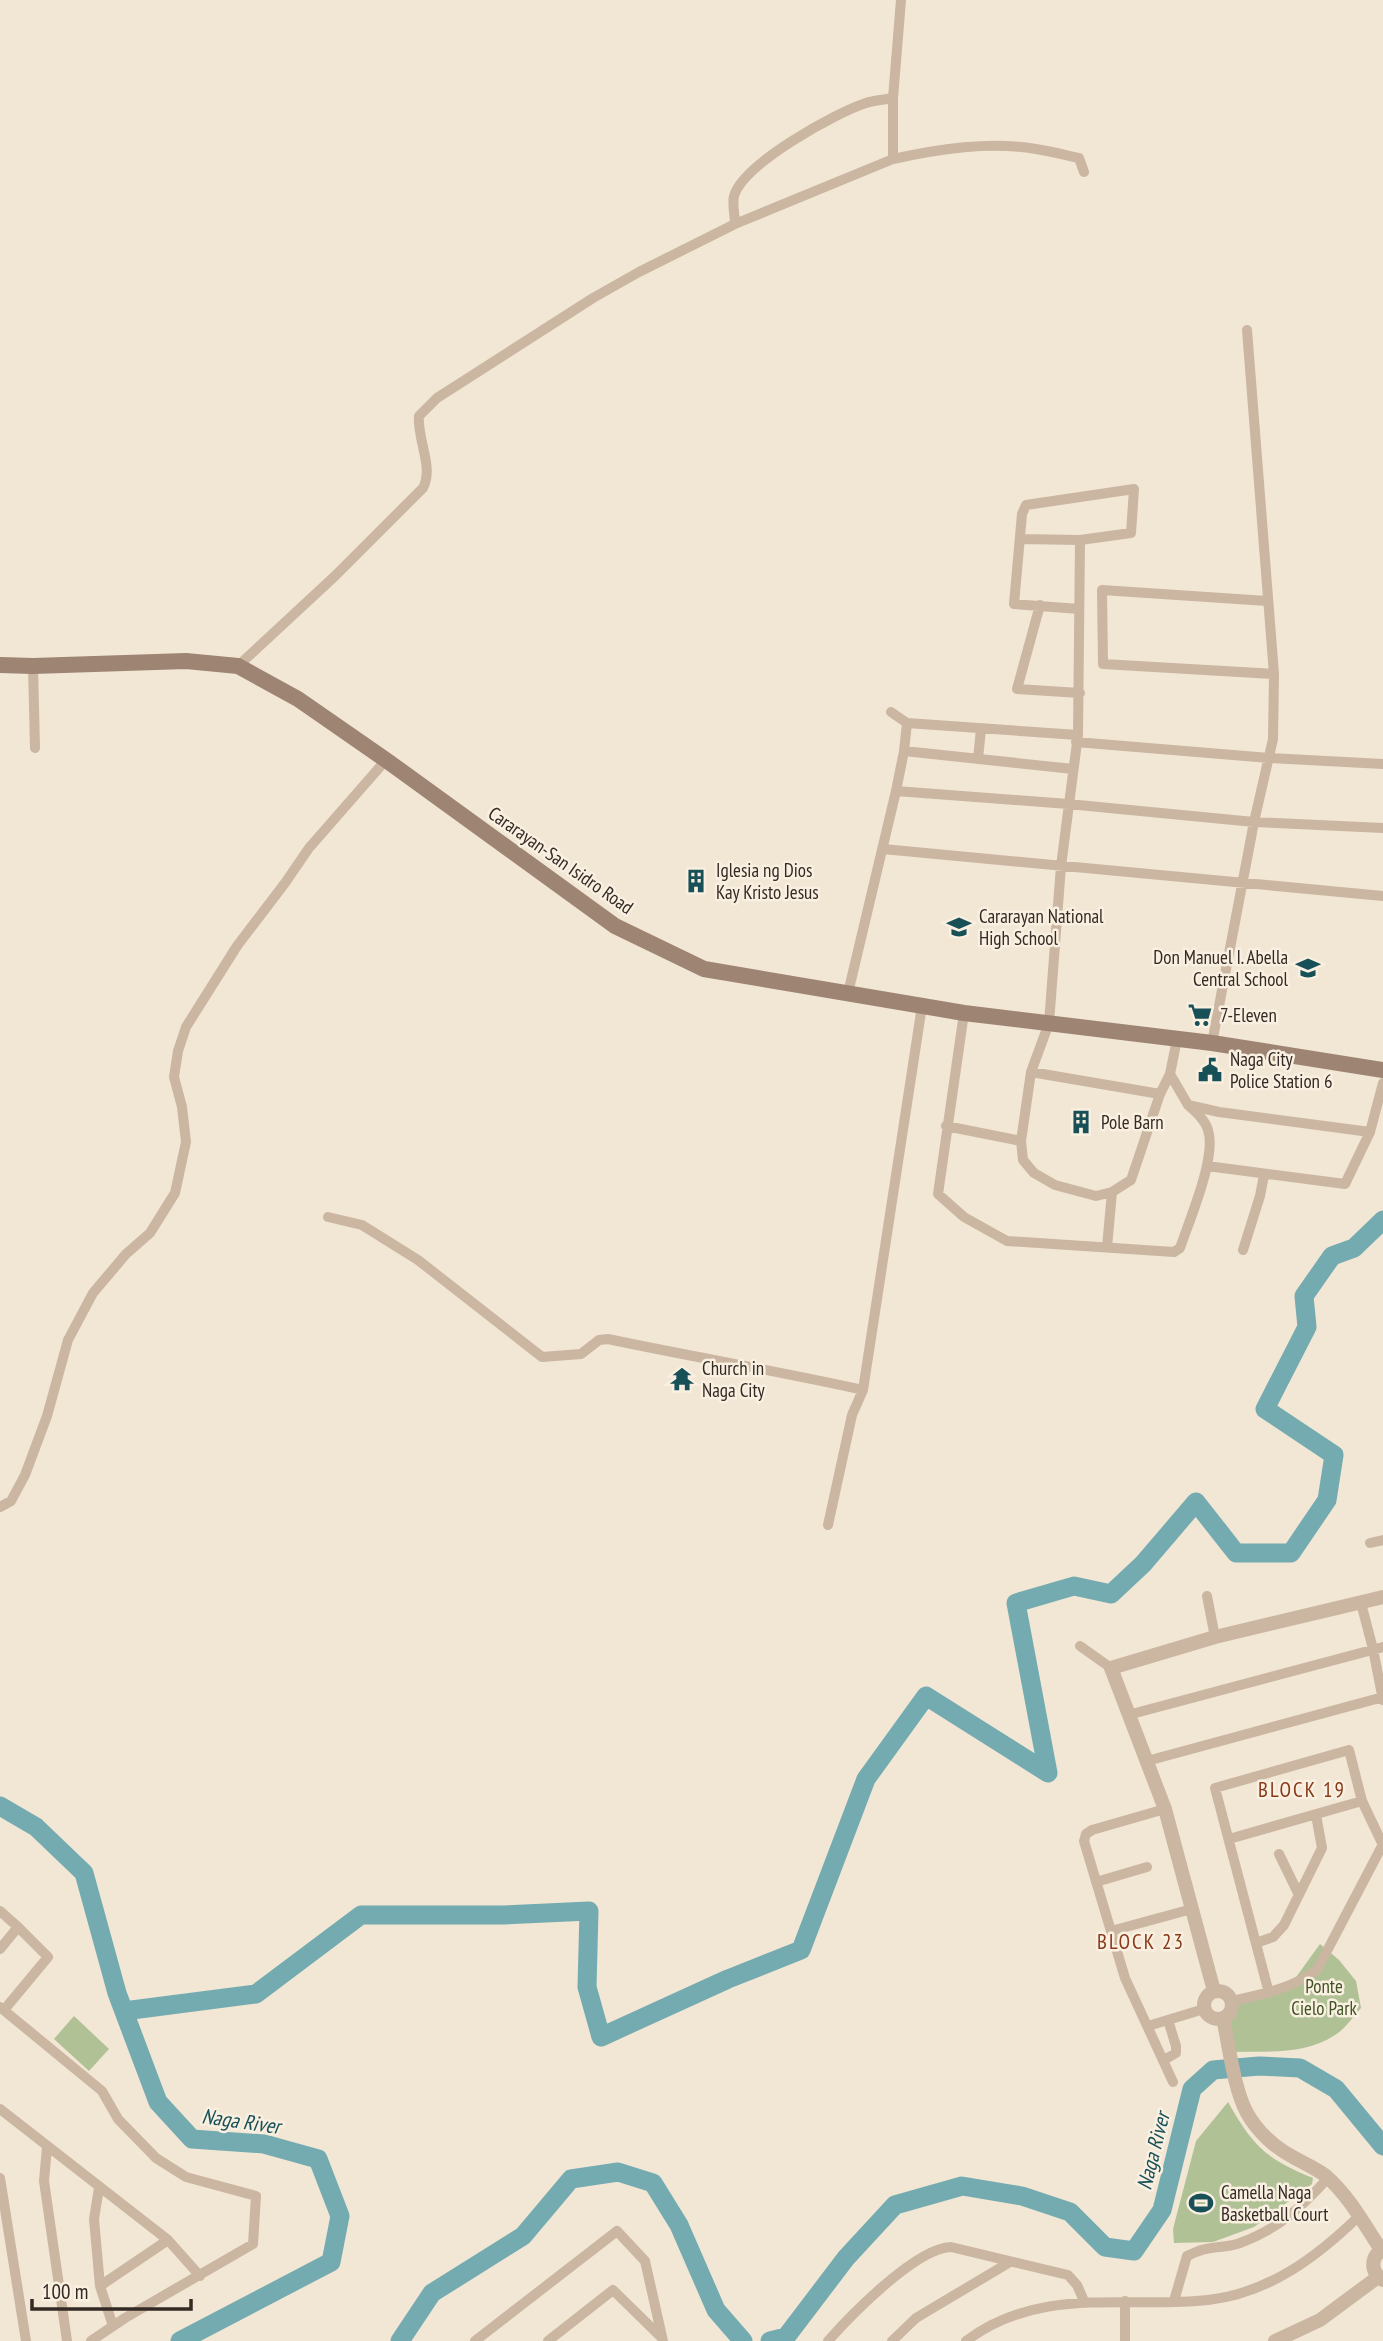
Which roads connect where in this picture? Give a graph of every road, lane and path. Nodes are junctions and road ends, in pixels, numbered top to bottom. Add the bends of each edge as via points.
1 (901, 0) edge
2 (893, 98) junction
3 (893, 159) junction
4 (1084, 172) dead end
5 (735, 224) junction
6 (1247, 330) dead end
7 (1020, 539) junction
8 (1080, 540) junction
9 (1267, 601) junction
10 (1040, 606) junction
11 (1079, 609) junction
12 (0, 665) edge
13 (33, 666) junction
14 (238, 666) junction
15 (1274, 674) junction
16 (1080, 693) junction
17 (891, 712) dead end
18 (906, 723) junction
19 (981, 729) junction
20 (1077, 739) junction
21 (35, 748) dead end
22 (904, 751) junction
23 (1269, 758) junction
24 (978, 759) junction
25 (386, 760) junction
26 (1383, 764) edge
27 (1073, 769) junction
28 (896, 791) junction
29 (1068, 804) junction
30 (1254, 822) junction
31 (1383, 828) edge
32 (883, 849) junction
33 (1061, 866) junction
34 (1244, 884) junction
35 (1383, 896) edge
36 (848, 993) junction
37 (922, 1006) junction
38 (964, 1013) junction
39 (1049, 1023) junction
40 (1177, 1039) junction
41 (1212, 1043) junction
42 (1383, 1070) edge
43 (1031, 1072) junction
44 (1170, 1074) junction
45 (1383, 1083) edge
46 (1160, 1094) junction
47 (1188, 1105) junction
48 (946, 1126) junction
49 (1370, 1132) junction
50 (1021, 1141) junction
51 (1207, 1166) junction
52 (1265, 1175) junction
53 (1112, 1192) junction
54 (328, 1217) dead end
55 (1107, 1247) junction
56 (1243, 1250) dead end
57 (863, 1390) junction
58 (0, 1507) edge
59 (828, 1525) dead end
60 (1383, 1540) edge
61 (1370, 1543) dead end
62 (1207, 1596) dead end
63 (1383, 1597) edge
64 (1361, 1603) junction
65 (1215, 1637) junction
66 (1080, 1646) dead end
67 (1378, 1648) edge
68 (1111, 1668) junction
69 (1383, 1698) edge
70 (1128, 1715) junction
71 (1147, 1761) junction
72 (1362, 1801) junction
73 (1165, 1809) junction
74 (1316, 1815) junction
75 (1229, 1839) junction
76 (1383, 1845) edge
77 (1279, 1854) dead end
78 (1147, 1867) dead end
79 (1096, 1882) junction
80 (1298, 1893) junction
81 (1192, 1909) junction
82 (0, 1911) edge
83 (18, 1927) junction
84 (1111, 1931) junction
85 (1256, 1943) junction
86 (0, 1949) edge
87 (1214, 1991) junction
88 (1269, 1993) junction
89 (1232, 2001) junction
90 (2, 2009) edge
91 (1204, 2009) junction
92 (1223, 2018) junction
93 (1168, 2020) junction
94 (1148, 2026) junction
95 (1164, 2060) junction
96 (1174, 2082) dead end
97 (0, 2109) edge
98 (47, 2147) junction
99 (0, 2178) edge
100 (1328, 2178) junction
101 (99, 2189) junction
102 (1359, 2216) junction
103 (168, 2240) junction
104 (1382, 2250) edge
105 (1010, 2262) junction
106 (200, 2276) junction
107 (1381, 2279) edge
108 (100, 2286) junction
109 (1084, 2301) junction
110 (1125, 2301) junction
111 (1174, 2301) junction
112 (113, 2326) junction
113 (1291, 2338) edge
114 (663, 2340) edge
115 (26, 2341) edge
116 (67, 2341) edge
117 (91, 2341) edge
118 (475, 2341) edge
119 (548, 2341) edge
120 (828, 2341) edge
121 (892, 2341) edge
122 (966, 2341) edge
123 (1125, 2341) edge
124 (1275, 2341) edge

1 - 2 street
2 - 3 street
2 - 5 street via 839,115 767,157 744,179 734,197
3 - 4 street via 1003,146 1079,158
3 - 5 street
5 - 14 street via 593,298 428,406 419,416 418,426 428,479 423,488
6 - 9 street
7 - 8 street
7 - 8 street via 1026,505 1134,489 1131,533
7 - 10 street via 1014,604
8 - 11 street
9 - 15 street
9 - 15 street via 1102,590 1103,664
10 - 11 street
10 - 16 street via 1017,689
11 - 16 street
12 - 13 main road, Cararayan-San Isidro Road
13 - 14 main road, Cararayan-San Isidro Road via 186,661
13 - 21 street
14 - 25 main road, Cararayan-San Isidro Road via 298,699
15 - 23 street
16 - 20 street
17 - 18 street
18 - 19 street
18 - 22 street
19 - 20 street
19 - 24 street
20 - 23 street
20 - 27 street
22 - 24 street
22 - 28 street
23 - 26 street
23 - 30 street
24 - 27 street
25 - 36 main road, Cararayan-San Isidro Road via 615,926 704,969
25 - 58 street via 309,848 237,946 186,1027 174,1077 186,1142 175,1193 150,1233 93,1293 68,1340 25,1475 11,1501
27 - 29 street
28 - 29 street
28 - 32 street
29 - 30 street
29 - 33 street
30 - 31 street
30 - 34 street
32 - 33 street
32 - 36 street
33 - 34 street
33 - 39 street
34 - 35 street
34 - 41 street
36 - 37 main road, Cararayan-San Isidro Road
37 - 38 main road, Cararayan-San Isidro Road
37 - 57 street
38 - 39 main road, Cararayan-San Isidro Road
38 - 48 street
39 - 40 main road, Cararayan-San Isidro Road
39 - 43 street
40 - 41 main road, Cararayan-San Isidro Road
40 - 44 street
41 - 42 main road, Cararayan-San Isidro Road
43 - 46 street
43 - 50 street
44 - 46 street
44 - 47 street
45 - 49 street
46 - 53 street via 1131,1180
47 - 49 street
47 - 51 street via 1208,1129
48 - 50 street
48 - 55 street via 938,1194 964,1217 1007,1241
49 - 52 street via 1345,1184
50 - 53 street via 1023,1160 1055,1185 1096,1196
51 - 52 street
51 - 55 street via 1180,1248 1174,1252
52 - 56 street
53 - 55 street
54 - 57 street via 362,1225 418,1260 542,1357 581,1354 608,1339
57 - 59 street via 852,1415
60 - 61 street
62 - 65 street
63 - 64 street
64 - 65 street
64 - 67 street
65 - 68 street
66 - 68 street
67 - 69 street
67 - 70 street
68 - 70 street
69 - 71 street
70 - 71 street
71 - 73 street
72 - 74 street
72 - 75 street via 1349,1750 1214,1788
72 - 76 street
73 - 79 street via 1086,1834
73 - 81 street
74 - 75 street
74 - 80 street via 1322,1848
75 - 85 street
76 - 88 street via 1317,1970 1298,1983
77 - 80 street
78 - 79 street
79 - 84 street
80 - 85 street via 1284,1924 1273,1937
81 - 84 street
81 - 87 street
82 - 83 street
83 - 86 street
83 - 90 street via 48,1957
84 - 94 street via 1125,1978
85 - 88 street
87 - 89 street
87 - 91 street
88 - 89 street
89 - 92 street via 1232,2009
90 - 106 street via 102,2091 118,2119 156,2158 186,2177 256,2196 253,2244
91 - 92 street via 1212,2018
91 - 93 street
92 - 100 street via 1240,2091 1259,2131
93 - 94 street
93 - 95 street via 1176,2046 1175,2053
94 - 95 street
95 - 96 street
97 - 98 street
98 - 101 street
98 - 116 street via 44,2181
99 - 115 street
100 - 102 street
100 - 111 street via 1286,2221 1241,2243 1187,2256
101 - 103 street
101 - 108 street via 94,2219
102 - 104 street
102 - 111 street via 1308,2261 1268,2283 1210,2300
103 - 106 street
103 - 108 street
104 - 107 street via 1373,2263
105 - 109 street via 1069,2275
105 - 120 street via 941,2247 886,2285
105 - 121 street via 916,2318
106 - 112 street
107 - 113 street
108 - 112 street
109 - 110 street
109 - 122 street via 1009,2317
110 - 111 street
110 - 123 street
112 - 117 street
113 - 124 street
114 - 118 street via 645,2261 617,2231
114 - 119 street via 613,2290

